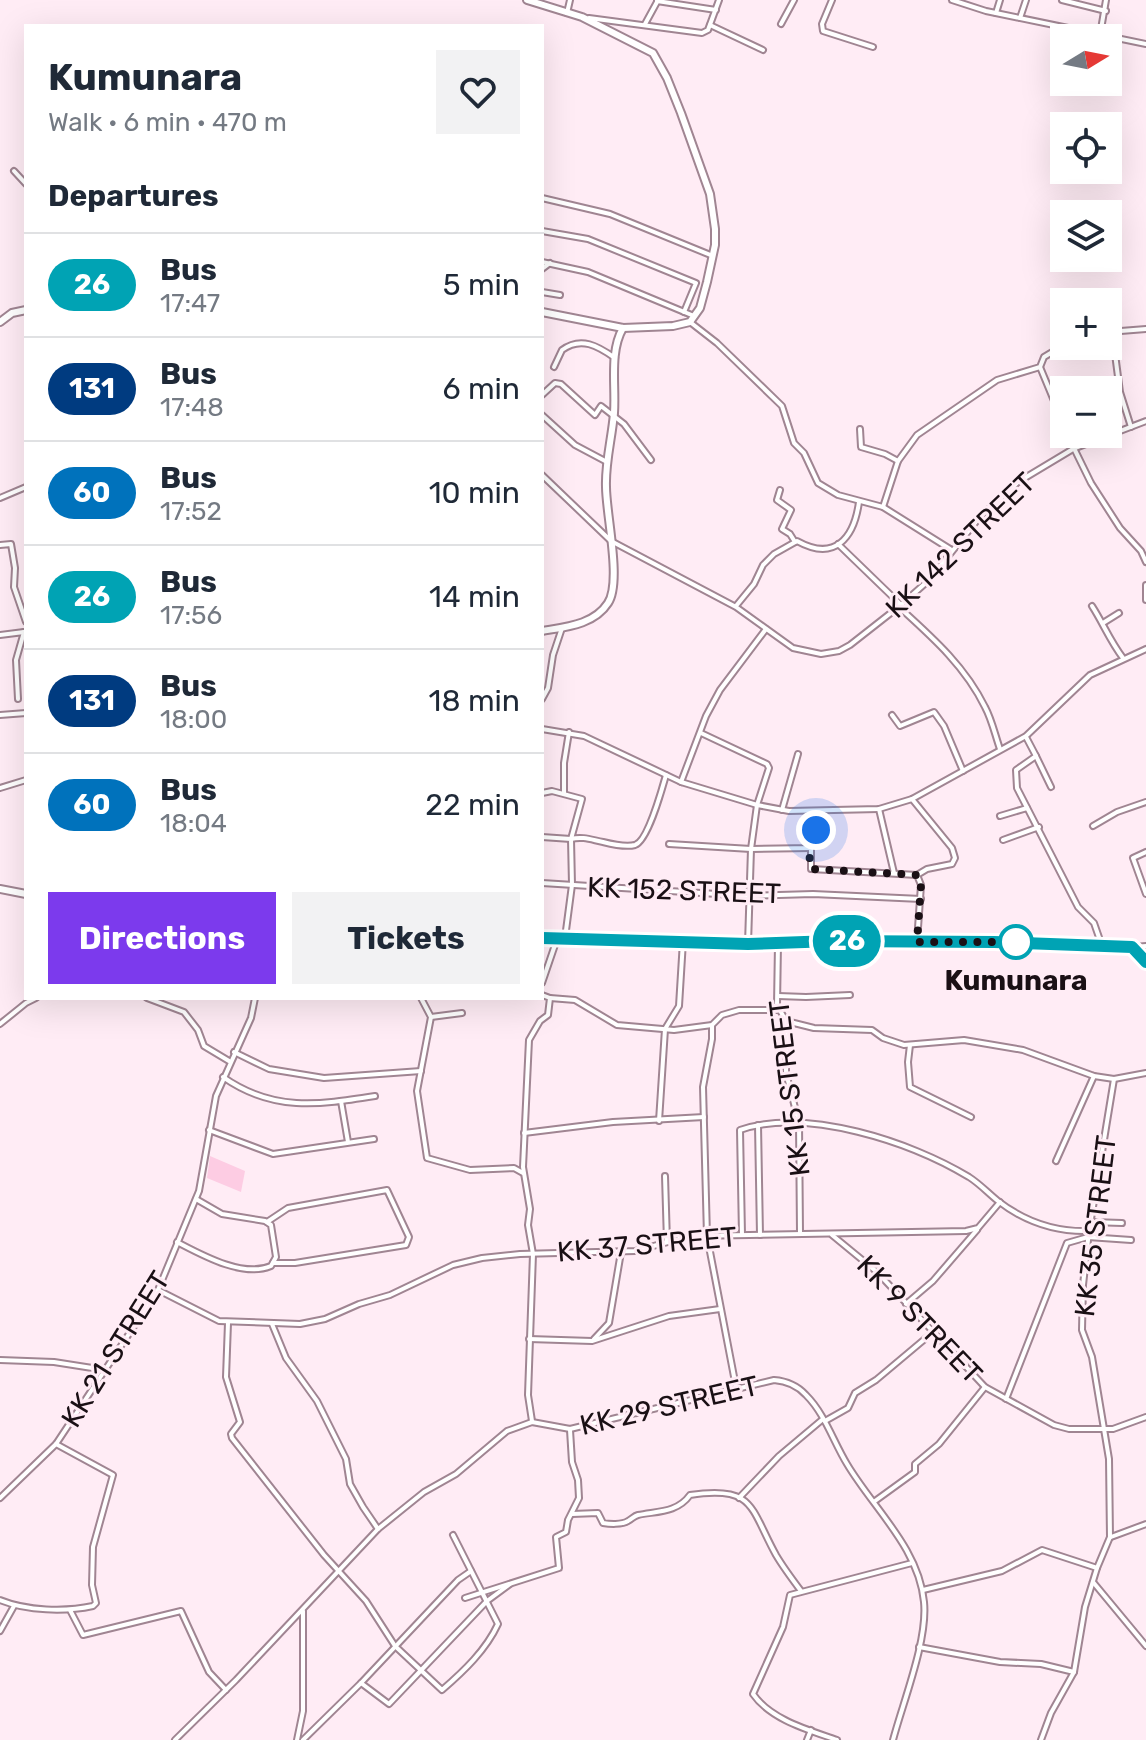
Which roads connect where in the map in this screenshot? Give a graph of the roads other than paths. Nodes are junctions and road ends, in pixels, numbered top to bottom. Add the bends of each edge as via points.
1 (527, 0) edge
2 (570, 0) edge
3 (719, 0) edge
4 (794, 0) edge
5 (832, 0) edge
6 (952, 0) edge
7 (1000, 0) edge
8 (1026, 0) edge
9 (1062, 0) edge
10 (1106, 0) edge
11 (657, 1) edge
12 (716, 10) junction
13 (1106, 11) junction
14 (567, 13) junction
15 (996, 13) junction
16 (582, 17) junction
17 (1020, 18) junction
18 (645, 24) junction
19 (781, 24) dead end
20 (1050, 24) edge
21 (1103, 24) edge
22 (710, 25) junction
23 (1122, 39) edge
24 (1146, 44) edge
25 (873, 47) dead end
26 (763, 50) dead end
27 (14, 171) dead end
28 (24, 182) edge
29 (544, 198) edge
30 (544, 231) edge
31 (713, 256) junction
32 (544, 262) edge
33 (550, 263) junction
34 (544, 268) edge
35 (544, 292) edge
36 (560, 295) dead end
37 (24, 310) edge
38 (544, 312) edge
39 (684, 312) junction
40 (692, 319) junction
41 (0, 322) edge
42 (623, 328) junction
43 (1146, 329) edge
44 (1122, 331) edge
45 (1050, 353) edge
46 (615, 359) junction
47 (1115, 360) edge
48 (554, 367) dead end
49 (1040, 367) junction
50 (1050, 391) edge
51 (544, 393) edge
52 (614, 415) junction
53 (544, 417) edge
54 (1146, 421) edge
55 (1131, 427) junction
56 (860, 429) dead end
57 (1073, 449) junction
58 (651, 460) dead end
59 (898, 461) junction
60 (607, 462) junction
61 (544, 477) edge
62 (24, 488) edge
63 (780, 490) dead end
64 (0, 498) edge
65 (859, 502) junction
66 (883, 507) junction
67 (611, 541) junction
68 (795, 542) junction
69 (838, 544) junction
70 (0, 545) edge
71 (951, 550) junction
72 (1146, 562) edge
73 (1146, 585) edge
74 (1146, 600) edge
75 (900, 606) junction
76 (1092, 606) dead end
77 (736, 607) junction
78 (1119, 613) dead end
79 (24, 616) edge
80 (1103, 623) junction
81 (562, 628) junction
82 (766, 629) junction
83 (544, 631) edge
84 (24, 632) edge
85 (0, 635) edge
86 (24, 635) edge
87 (1146, 649) edge
88 (1123, 658) junction
89 (544, 695) edge
90 (18, 699) dead end
91 (24, 713) edge
92 (0, 715) edge
93 (892, 715) dead end
94 (544, 729) edge
95 (569, 732) junction
96 (701, 733) junction
97 (1026, 736) junction
98 (1000, 749) junction
99 (798, 754) dead end
100 (1036, 756) junction
101 (963, 771) junction
102 (666, 775) junction
103 (24, 781) edge
104 (681, 782) junction
105 (1051, 787) dead end
106 (0, 788) edge
107 (544, 793) edge
108 (564, 794) junction
109 (912, 799) junction
110 (1146, 802) edge
111 (757, 805) junction
112 (1027, 808) junction
113 (879, 809) junction
114 (782, 810) junction
115 (821, 811) junction
116 (1000, 816) dead end
117 (1093, 826) dead end
118 (1039, 827) junction
119 (544, 837) edge
120 (571, 839) junction
121 (1003, 840) dead end
122 (669, 844) dead end
123 (811, 848) junction
124 (751, 849) junction
125 (1146, 852) edge
126 (894, 873) junction
127 (917, 875) junction
128 (544, 883) edge
129 (572, 885) junction
130 (0, 889) edge
131 (24, 894) edge
132 (1146, 894) edge
133 (749, 896) junction
134 (921, 899) junction
135 (544, 938) edge
136 (561, 938) junction
137 (683, 941) junction
138 (917, 942) junction
139 (778, 943) junction
140 (748, 944) junction
141 (1102, 946) junction
142 (1146, 946) edge
143 (1132, 947) junction
144 (1146, 962) edge
145 (544, 978) edge
146 (850, 995) dead end
147 (544, 996) edge
148 (778, 996) junction
149 (550, 998) junction
150 (32, 1000) edge
151 (152, 1000) edge
152 (255, 1000) edge
153 (422, 1000) edge
154 (778, 1010) junction
155 (462, 1013) dead end
156 (431, 1017) junction
157 (786, 1021) junction
158 (0, 1024) edge
159 (712, 1025) junction
160 (665, 1029) junction
161 (910, 1045) junction
162 (234, 1052) junction
163 (230, 1061) junction
164 (421, 1071) junction
165 (1146, 1073) edge
166 (1094, 1076) junction
167 (223, 1077) junction
168 (1114, 1079) junction
169 (375, 1096) dead end
170 (341, 1101) junction
171 (704, 1117) junction
172 (971, 1117) dead end
173 (659, 1121) junction
174 (799, 1123) junction
175 (758, 1125) junction
176 (209, 1130) junction
177 (524, 1133) junction
178 (374, 1139) dead end
179 (348, 1143) junction
180 (1056, 1161) dead end
181 (523, 1173) junction
182 (665, 1176) dead end
183 (196, 1199) junction
184 (1000, 1202) junction
185 (267, 1222) junction
186 (1091, 1222) junction
187 (1122, 1223) dead end
188 (978, 1228) junction
189 (800, 1233) junction
190 (830, 1234) junction
191 (1089, 1234) junction
192 (742, 1235) junction
193 (760, 1235) junction
194 (707, 1236) junction
195 (1131, 1240) dead end
196 (177, 1242) junction
197 (667, 1242) junction
198 (621, 1252) junction
199 (533, 1254) junction
200 (273, 1263) junction
201 (158, 1290) junction
202 (906, 1304) junction
203 (720, 1309) junction
204 (228, 1323) junction
205 (272, 1324) junction
206 (932, 1333) junction
207 (529, 1339) junction
208 (592, 1341) junction
209 (0, 1360) edge
210 (105, 1370) junction
211 (736, 1387) junction
212 (985, 1387) junction
213 (1006, 1399) junction
214 (1146, 1417) edge
215 (824, 1420) junction
216 (532, 1422) junction
217 (570, 1429) junction
218 (1103, 1430) junction
219 (56, 1444) junction
220 (0, 1498) edge
221 (739, 1498) junction
222 (875, 1501) junction
223 (572, 1514) junction
224 (1146, 1524) edge
225 (378, 1529) junction
226 (453, 1535) dead end
227 (1110, 1537) junction
228 (912, 1563) junction
229 (1097, 1568) junction
230 (471, 1571) junction
231 (338, 1572) junction
232 (1093, 1582) junction
233 (510, 1584) junction
234 (923, 1590) junction
235 (483, 1591) junction
236 (801, 1591) junction
237 (465, 1598) dead end
238 (0, 1600) edge
239 (487, 1601) junction
240 (14, 1606) junction
241 (303, 1609) junction
242 (70, 1610) junction
243 (0, 1631) edge
244 (395, 1646) junction
245 (1146, 1646) edge
246 (918, 1647) junction
247 (420, 1670) junction
248 (1074, 1672) junction
249 (361, 1683) junction
250 (226, 1690) junction
251 (811, 1730) junction
252 (175, 1740) edge
253 (297, 1740) edge
254 (303, 1740) edge
255 (807, 1740) edge
256 (837, 1740) edge
257 (893, 1740) edge
258 (1041, 1740) edge

1 - 14 main road
2 - 14 street
3 - 12 street
4 - 19 street
5 - 25 street via 823,31
6 - 15 street
7 - 15 street
8 - 17 street
9 - 13 street
10 - 13 street
11 - 12 street
11 - 18 street
12 - 22 street
13 - 21 street
14 - 16 main road
15 - 17 street
16 - 18 street
16 - 31 main road via 657,59 710,194
17 - 20 street
18 - 22 street via 702,33
22 - 26 street
23 - 24 street
27 - 28 street
29 - 31 street via 610,214
30 - 39 street via 588,239 696,283
31 - 40 main road via 700,308
32 - 33 street
33 - 34 street
33 - 39 street via 588,272
35 - 36 street
37 - 41 main road
38 - 42 main road
39 - 40 street
40 - 42 main road via 673,326
40 - 65 street via 782,406 794,443 818,483
42 - 46 main road
43 - 44 street
45 - 49 street
46 - 48 street via 593,344 570,344
46 - 52 main road
47 - 55 street
49 - 50 street
49 - 59 street via 1001,379 971,397 917,435
51 - 52 street via 561,384 595,415 601,406
52 - 58 street
52 - 60 main road
53 - 60 street via 575,445
54 - 55 street, KK 142 STREET
55 - 57 street, KK 142 STREET
56 - 59 street via 861,447
57 - 71 street, KK 142 STREET via 1018,482
57 - 72 street
59 - 66 street
60 - 67 main road
61 - 67 street, KK 142 STREET
62 - 64 street
63 - 68 street via 777,500 791,510 782,529
65 - 66 street
65 - 69 street via 852,532
66 - 71 street
67 - 77 street, KK 142 STREET
67 - 81 main road via 611,598 595,617
68 - 69 street via 825,550
68 - 77 street via 763,565
69 - 75 street
70 - 79 street via 11,544 14,587
71 - 75 street, KK 142 STREET
73 - 74 street
75 - 82 street, KK 142 STREET via 869,632 831,653 803,652
75 - 98 street via 966,675 984,704
76 - 80 street
77 - 82 street, KK 142 STREET
78 - 80 street
80 - 88 street
81 - 83 main road
81 - 89 street
82 - 96 street via 720,690
84 - 85 street
86 - 90 street via 16,660
87 - 88 street
88 - 97 street via 1090,675
91 - 92 street
93 - 101 street via 900,726 934,712
94 - 95 street
95 - 102 street
95 - 108 street
96 - 104 street
96 - 111 street via 768,765
97 - 98 street
97 - 100 street
98 - 101 street
99 - 114 street
100 - 105 street
100 - 112 street via 1016,770 1017,788
101 - 109 street
102 - 104 street
102 - 120 street via 638,844
103 - 106 street
104 - 111 street
107 - 108 street
108 - 120 street via 583,801
109 - 113 street
109 - 127 street via 955,858 952,864
110 - 117 street
111 - 114 street
111 - 124 street
112 - 116 street
112 - 118 street
113 - 115 street
113 - 126 street
114 - 115 street
115 - 123 street
118 - 121 street
118 - 141 street
119 - 120 street
120 - 129 street
122 - 124 street
123 - 124 street
123 - 126 street via 812,869
124 - 133 street
125 - 132 street via 1133,858
126 - 127 street
127 - 134 street
128 - 129 street, KK 152 STREET
129 - 133 street, KK 152 STREET
129 - 136 street
130 - 131 main road
133 - 134 street, KK 152 STREET
133 - 140 street
134 - 138 street
135 - 136 main road
136 - 137 main road
136 - 145 street
137 - 140 main road
137 - 160 street via 679,1006
138 - 139 main road
138 - 141 main road
139 - 140 main road
139 - 148 street, KK 15 STREET
141 - 143 main road
142 - 143 street
143 - 144 main road
146 - 148 street
147 - 149 street
148 - 154 street, KK 15 STREET
149 - 160 street via 575,1000 617,1025
149 - 177 street via 548,1015 529,1040
150 - 158 street
151 - 163 street via 184,1012 204,1046
152 - 162 street, KK 21 STREET
153 - 156 street
154 - 157 street, KK 15 STREET
154 - 159 street via 727,1012
155 - 156 street
156 - 164 street
157 - 161 street via 814,1028 872,1030 896,1044
157 - 174 street, KK 15 STREET via 786,1073
159 - 160 street
159 - 171 street
160 - 173 street
161 - 166 street via 964,1040 1023,1050
161 - 172 street via 910,1087
162 - 163 street, KK 21 STREET
162 - 164 street via 269,1069 324,1078
163 - 167 street, KK 21 STREET
164 - 181 street via 417,1091 427,1158 470,1170 514,1168
165 - 168 street
166 - 168 street
166 - 180 street
167 - 170 street via 266,1099 293,1104
167 - 176 street, KK 21 STREET
168 - 186 street, KK 35 STREET
169 - 170 street
170 - 179 street
171 - 173 street
171 - 194 street
173 - 177 street
174 - 175 street
174 - 184 street via 822,1124 902,1146 965,1175
174 - 189 street, KK 15 STREET
175 - 192 street via 740,1132
175 - 193 street
176 - 179 street via 273,1154
176 - 183 street, KK 21 STREET
177 - 181 street
178 - 179 street
181 - 199 street
182 - 197 street
183 - 185 street via 222,1214
183 - 196 street, KK 21 STREET
184 - 188 street
184 - 191 street via 1027,1220
185 - 200 street
185 - 200 street via 288,1208 387,1190 409,1237 406,1245
186 - 187 street
186 - 191 street, KK 35 STREET
188 - 190 street, KK 37 STREET
188 - 202 street
189 - 190 street, KK 37 STREET
189 - 193 street, KK 37 STREET
190 - 202 street, KK 9 STREET via 868,1263
191 - 195 street
191 - 213 street via 1065,1247
191 - 218 street, KK 35 STREET via 1082,1330 1092,1357
192 - 193 street, KK 37 STREET
192 - 194 street, KK 37 STREET
194 - 197 street, KK 37 STREET
194 - 203 street
196 - 200 street via 217,1263 263,1269
196 - 201 street, KK 21 STREET
197 - 198 street, KK 37 STREET
198 - 199 street, KK 37 STREET
198 - 208 street via 609,1323
199 - 205 street, KK 37 STREET via 468,1260 320,1321
199 - 207 street
201 - 204 street, KK 37 STREET
201 - 210 street, KK 21 STREET
202 - 206 street, KK 9 STREET
203 - 208 street via 669,1316
203 - 211 street
204 - 205 street, KK 37 STREET
204 - 231 street via 226,1377 240,1422 231,1436
205 - 225 street via 286,1358 313,1393 342,1449 350,1482
206 - 212 street, KK 9 STREET
206 - 215 street via 855,1393 848,1408
207 - 208 street
207 - 216 street
209 - 210 street
210 - 219 street, KK 21 STREET
211 - 215 street, KK 29 STREET via 774,1380 791,1383
211 - 217 street, KK 29 STREET
212 - 213 street, KK 9 STREET
212 - 222 street via 939,1444 915,1464 915,1472
213 - 218 street, KK 9 STREET via 1054,1425
214 - 218 street, KK 9 STREET
215 - 221 street
215 - 222 street, KK 29 STREET via 846,1463
216 - 217 street, KK 29 STREET
216 - 225 street via 497,1438
217 - 223 street via 579,1491
218 - 227 street, KK 35 STREET via 1109,1459
219 - 220 street, KK 21 STREET
219 - 242 street via 113,1475 93,1547 96,1603
221 - 223 street via 718,1492 691,1495 668,1510 614,1523 603,1524 598,1513
221 - 236 street via 753,1507
222 - 228 street, KK 29 STREET
223 - 233 street via 566,1532 556,1537 559,1568
224 - 227 street
225 - 231 street
226 - 230 street
227 - 229 street, KK 35 STREET
228 - 234 street, KK 29 STREET
228 - 236 street
229 - 232 street, KK 35 STREET
229 - 234 street via 1040,1551 1002,1571
230 - 235 street
230 - 244 street
231 - 241 street
231 - 244 street via 366,1601
232 - 245 street
232 - 248 street, KK 35 STREET
233 - 235 street
233 - 239 street
234 - 246 street, KK 29 STREET
235 - 237 street
235 - 239 street
236 - 251 street via 790,1595 778,1639 753,1694 768,1710
238 - 240 street
239 - 247 street
239 - 247 street via 498,1624 462,1673 442,1690
240 - 242 street
240 - 243 street
241 - 250 street
241 - 253 street via 303,1711
242 - 250 street via 83,1635 181,1611 209,1672
244 - 247 street
244 - 249 street
246 - 248 street
246 - 257 street, KK 29 STREET
247 - 249 street via 389,1704
248 - 258 street, KK 35 STREET
249 - 254 street
250 - 252 street
251 - 255 street
251 - 256 street

